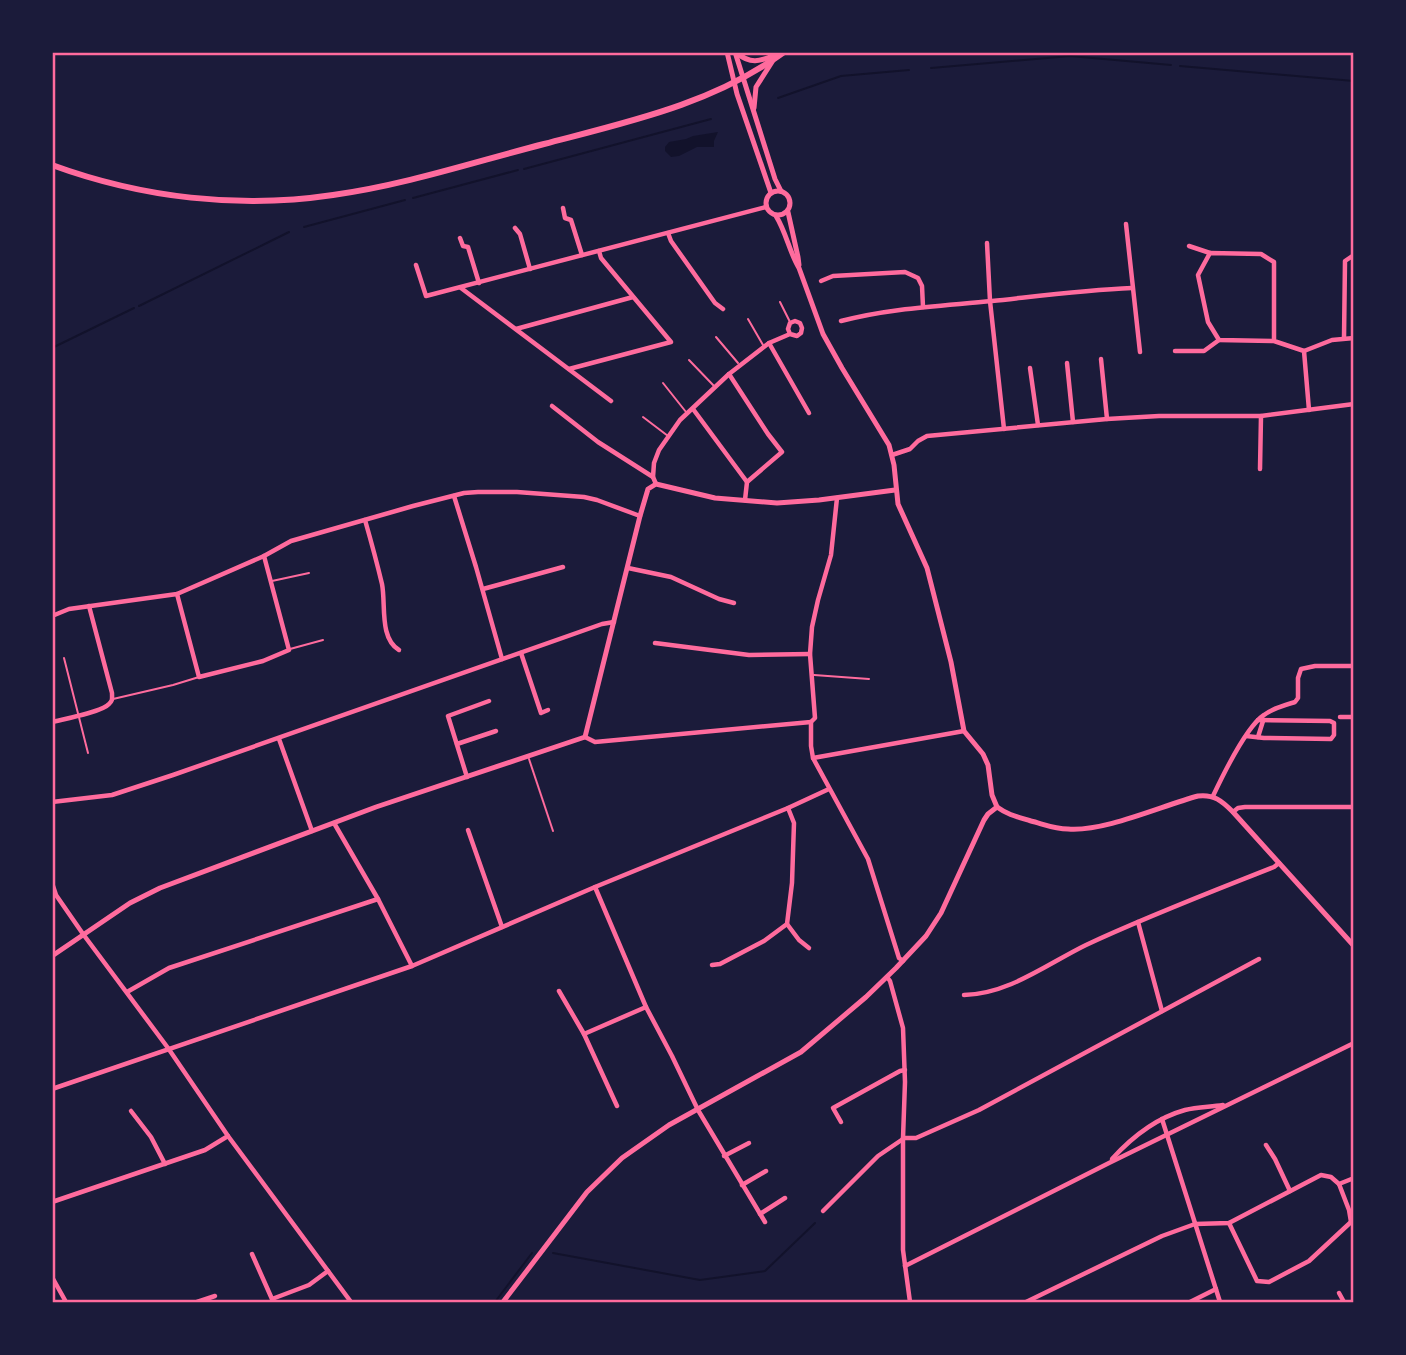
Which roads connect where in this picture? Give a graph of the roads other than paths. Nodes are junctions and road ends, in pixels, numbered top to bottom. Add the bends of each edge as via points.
1 (727, 52) edge
2 (736, 52) edge
3 (783, 52) edge
4 (772, 62) junction
5 (744, 79) junction
6 (734, 83) junction
7 (754, 111) junction
8 (52, 165) edge
9 (780, 191) junction
10 (771, 193) junction
11 (766, 207) junction
12 (563, 208) dead end
13 (788, 212) junction
14 (776, 216) junction
15 (1126, 224) dead end
16 (515, 228) dead end
17 (668, 233) junction
18 (460, 239) dead end
19 (987, 243) dead end
20 (1189, 246) dead end
21 (599, 251) junction
22 (1210, 253) junction
23 (1353, 255) edge
24 (582, 256) junction
25 (416, 265) dead end
26 (799, 268) junction
27 (530, 269) junction
28 (821, 281) dead end
29 (478, 283) junction
30 (461, 288) junction
31 (1132, 288) junction
32 (633, 297) junction
33 (990, 301) junction
34 (780, 302) dead end
35 (923, 307) junction
36 (723, 309) dead end
37 (748, 319) dead end
38 (841, 321) dead end
39 (790, 323) junction
40 (515, 329) junction
41 (790, 334) junction
42 (716, 337) dead end
43 (1345, 338) junction
44 (1353, 338) edge
45 (1219, 340) junction
46 (1274, 341) junction
47 (766, 345) junction
48 (1175, 351) dead end
49 (1304, 351) junction
50 (1140, 352) dead end
51 (1101, 359) dead end
52 (689, 360) dead end
53 (1067, 363) dead end
54 (740, 366) junction
55 (569, 369) junction
56 (1030, 369) dead end
57 (729, 374) junction
58 (663, 383) dead end
59 (715, 387) junction
60 (611, 401) dead end
61 (1353, 404) edge
62 (552, 406) dead end
63 (693, 408) junction
64 (1309, 410) junction
65 (809, 413) dead end
66 (687, 414) junction
67 (1261, 416) junction
68 (643, 417) dead end
69 (1107, 419) junction
70 (1073, 422) junction
71 (1038, 425) junction
72 (1004, 429) junction
73 (669, 436) junction
74 (892, 455) junction
75 (1260, 469) dead end
76 (653, 477) junction
77 (747, 482) junction
78 (656, 484) junction
79 (895, 490) junction
80 (454, 496) junction
81 (836, 498) junction
82 (745, 500) junction
83 (640, 516) junction
84 (365, 520) junction
85 (264, 556) junction
86 (563, 567) dead end
87 (628, 568) junction
88 (309, 573) dead end
89 (271, 581) junction
90 (482, 590) junction
91 (177, 594) junction
92 (734, 603) dead end
93 (89, 606) junction
94 (52, 616) edge
95 (615, 622) junction
96 (323, 640) dead end
97 (655, 643) dead end
98 (289, 650) junction
99 (399, 650) dead end
100 (521, 653) junction
101 (810, 654) junction
102 (64, 658) dead end
103 (502, 659) junction
104 (1353, 666) edge
105 (811, 675) junction
106 (199, 677) junction
107 (869, 679) dead end
108 (112, 699) junction
109 (489, 701) dead end
110 (548, 710) dead end
111 (79, 715) junction
112 (1340, 717) dead end
113 (1353, 717) edge
114 (1261, 720) junction
115 (52, 722) edge
116 (811, 722) junction
117 (496, 731) dead end
118 (964, 731) junction
119 (1247, 736) junction
120 (585, 737) junction
121 (1258, 737) junction
122 (279, 739) junction
123 (457, 744) junction
124 (88, 754) dead end
125 (529, 757) junction
126 (813, 758) junction
127 (467, 777) junction
128 (829, 789) junction
129 (1213, 796) junction
130 (52, 802) edge
131 (788, 807) junction
132 (997, 807) junction
133 (1353, 807) edge
134 (1233, 812) junction
135 (334, 823) junction
136 (468, 830) dead end
137 (312, 831) junction
138 (553, 831) dead end
139 (1279, 863) junction
140 (52, 883) edge
141 (595, 887) junction
142 (54, 896) edge
143 (378, 899) junction
144 (1138, 922) junction
145 (787, 924) junction
146 (502, 927) junction
147 (83, 934) junction
148 (1353, 946) edge
149 (809, 948) dead end
150 (52, 956) edge
151 (1259, 959) dead end
152 (902, 961) junction
153 (712, 965) dead end
154 (412, 966) junction
155 (887, 977) junction
156 (559, 991) dead end
157 (127, 992) junction
158 (964, 995) dead end
159 (646, 1007) junction
160 (1162, 1011) junction
161 (584, 1034) junction
162 (1353, 1043) edge
163 (168, 1048) junction
164 (905, 1070) junction
165 (52, 1089) edge
166 (1230, 1103) junction
167 (617, 1106) dead end
168 (698, 1110) junction
169 (131, 1111) dead end
170 (1162, 1119) junction
171 (841, 1122) dead end
172 (1166, 1135) junction
173 (228, 1136) junction
174 (903, 1139) junction
175 (749, 1143) dead end
176 (1266, 1144) dead end
177 (724, 1156) junction
178 (1109, 1163) junction
179 (165, 1164) junction
180 (766, 1171) dead end
181 (1353, 1178) edge
182 (1339, 1184) junction
183 (742, 1185) junction
184 (1290, 1191) junction
185 (785, 1198) dead end
186 (52, 1202) edge
187 (823, 1211) dead end
188 (760, 1214) junction
189 (765, 1222) dead end
190 (1229, 1223) junction
191 (1195, 1224) junction
192 (1352, 1224) edge
193 (252, 1254) dead end
194 (905, 1266) junction
195 (328, 1271) junction
196 (52, 1277) edge
197 (1216, 1289) junction
198 (1339, 1293) dead end
199 (215, 1296) dead end
200 (273, 1301) edge
201 (66, 1303) edge
202 (197, 1303) edge
203 (351, 1303) edge
204 (503, 1303) edge
205 (910, 1303) edge
206 (1026, 1303) edge
207 (1190, 1303) edge
208 (1220, 1303) edge
209 (1344, 1303) edge

1 - 6 street
2 - 3 street via 746,60 758,61
2 - 5 street
3 - 4 main road
4 - 5 main road
4 - 7 street via 757,87
5 - 6 main road
5 - 7 street
6 - 8 main road via 655,114 407,180 316,198 254,201 170,196
6 - 10 street
7 - 9 street
9 - 10 street
9 - 13 street via 789,198
10 - 11 street
11 - 14 street
11 - 17 street
12 - 24 street
13 - 14 street
13 - 26 street
14 - 26 street
15 - 31 street
16 - 27 street
17 - 21 street
17 - 36 street
18 - 29 street via 468,247
19 - 33 street
20 - 22 street
21 - 24 street
21 - 32 street
22 - 45 street via 1198,275 1208,322
22 - 46 street via 1261,254 1274,262
23 - 43 street via 1345,261
24 - 27 street
25 - 30 street via 426,296
26 - 74 street via 823,334
27 - 29 street
28 - 35 street via 833,276 905,272 918,278
29 - 30 street
30 - 40 street
31 - 33 street
31 - 50 street
32 - 40 street
32 - 55 street via 671,342
33 - 35 street
33 - 72 street
34 - 39 lane
35 - 38 street
37 - 47 lane
39 - 41 street
39 - 41 street via 798,322 802,328 799,335
40 - 55 street
41 - 47 street
42 - 54 lane
43 - 44 street
43 - 49 street
45 - 46 street
45 - 48 street via 1204,351
46 - 49 street
47 - 54 street
47 - 65 street
49 - 64 street
51 - 69 street
52 - 59 lane
53 - 70 street
54 - 57 street
55 - 60 street
56 - 71 street
57 - 59 street
57 - 77 street via 782,452
58 - 66 lane
59 - 63 street
61 - 64 street
62 - 76 street
63 - 66 street
63 - 77 street
64 - 67 street
66 - 73 street
67 - 69 street
67 - 75 street
68 - 73 lane
69 - 70 street
70 - 71 street
71 - 72 street
72 - 74 street via 927,436
73 - 76 street via 659,450
74 - 79 street
76 - 78 street
77 - 82 street
78 - 82 street
78 - 83 street via 648,489
79 - 81 street
79 - 118 street via 928,573
80 - 83 street via 478,492 555,494 597,500
80 - 84 street
80 - 90 street
81 - 82 street via 777,503
81 - 101 street via 831,555 815,613
83 - 87 street
84 - 85 street via 291,541
84 - 99 street via 384,597 383,616 392,645
85 - 89 street
85 - 91 street
86 - 90 street
87 - 92 street via 671,577
87 - 95 street
88 - 89 lane
89 - 98 street
90 - 103 street
91 - 93 street
91 - 106 street
93 - 94 street
93 - 108 street
95 - 100 street
95 - 120 street
96 - 98 lane
97 - 101 street via 749,655
98 - 106 street
100 - 103 street
100 - 110 street via 541,713
101 - 105 street
102 - 111 lane
103 - 122 street
104 - 114 street via 1301,669 1295,702
105 - 107 lane
105 - 116 street via 815,718
106 - 108 lane
108 - 111 street via 108,706
109 - 123 street via 447,716
111 - 115 street
111 - 124 lane
112 - 113 street
114 - 119 street
114 - 121 street
114 - 121 street via 1330,721 1334,735
116 - 120 street via 595,742
116 - 126 street
117 - 123 street
118 - 126 street
118 - 132 street via 988,765
119 - 121 street
119 - 129 street
120 - 125 street
122 - 130 street via 112,794
122 - 137 street
123 - 127 street
125 - 127 street
125 - 138 lane
126 - 128 street
127 - 135 street
128 - 131 street
128 - 152 street via 861,844
129 - 132 street via 1071,830 1015,817
129 - 134 street
131 - 141 street
131 - 145 street via 794,823
132 - 152 street via 984,820 941,913
133 - 134 street via 1245,807
134 - 139 street
135 - 137 street
135 - 143 street
136 - 146 street
137 - 147 street via 160,888
139 - 144 street
139 - 148 street
140 - 142 street
141 - 146 street
141 - 159 street
142 - 147 street
143 - 154 street
143 - 157 street via 169,968
144 - 158 street via 1021,980
144 - 160 street
145 - 149 street
145 - 153 street via 764,941
146 - 154 street
147 - 150 street
147 - 157 street
151 - 160 street
152 - 155 street
154 - 163 street
155 - 164 street via 901,1016
155 - 168 street via 801,1052
156 - 161 street
157 - 163 street
159 - 161 street
159 - 168 street
160 - 174 street via 979,1110 916,1138
161 - 167 street
162 - 166 street
163 - 165 street
163 - 173 street
164 - 171 street via 833,1108
164 - 174 street
166 - 170 street
166 - 172 street
168 - 177 street
168 - 204 street via 644,1141 599,1179
169 - 179 street
170 - 172 street
170 - 178 street via 1142,1131
172 - 178 street
172 - 191 street
173 - 179 street
173 - 195 street
174 - 187 street via 878,1156
174 - 194 street
175 - 177 street
176 - 184 street
177 - 183 street
178 - 194 street
179 - 186 street
180 - 183 street
181 - 182 street
182 - 184 street via 1321,1175
182 - 192 street
183 - 188 street
184 - 190 street
185 - 188 street
188 - 189 street
190 - 191 street
190 - 192 street via 1257,1281 1269,1282 1308,1261
191 - 197 street
191 - 206 street
193 - 200 street
194 - 205 street
195 - 200 street
195 - 203 street
196 - 201 street
197 - 207 street
197 - 208 street
198 - 209 street
199 - 202 street

